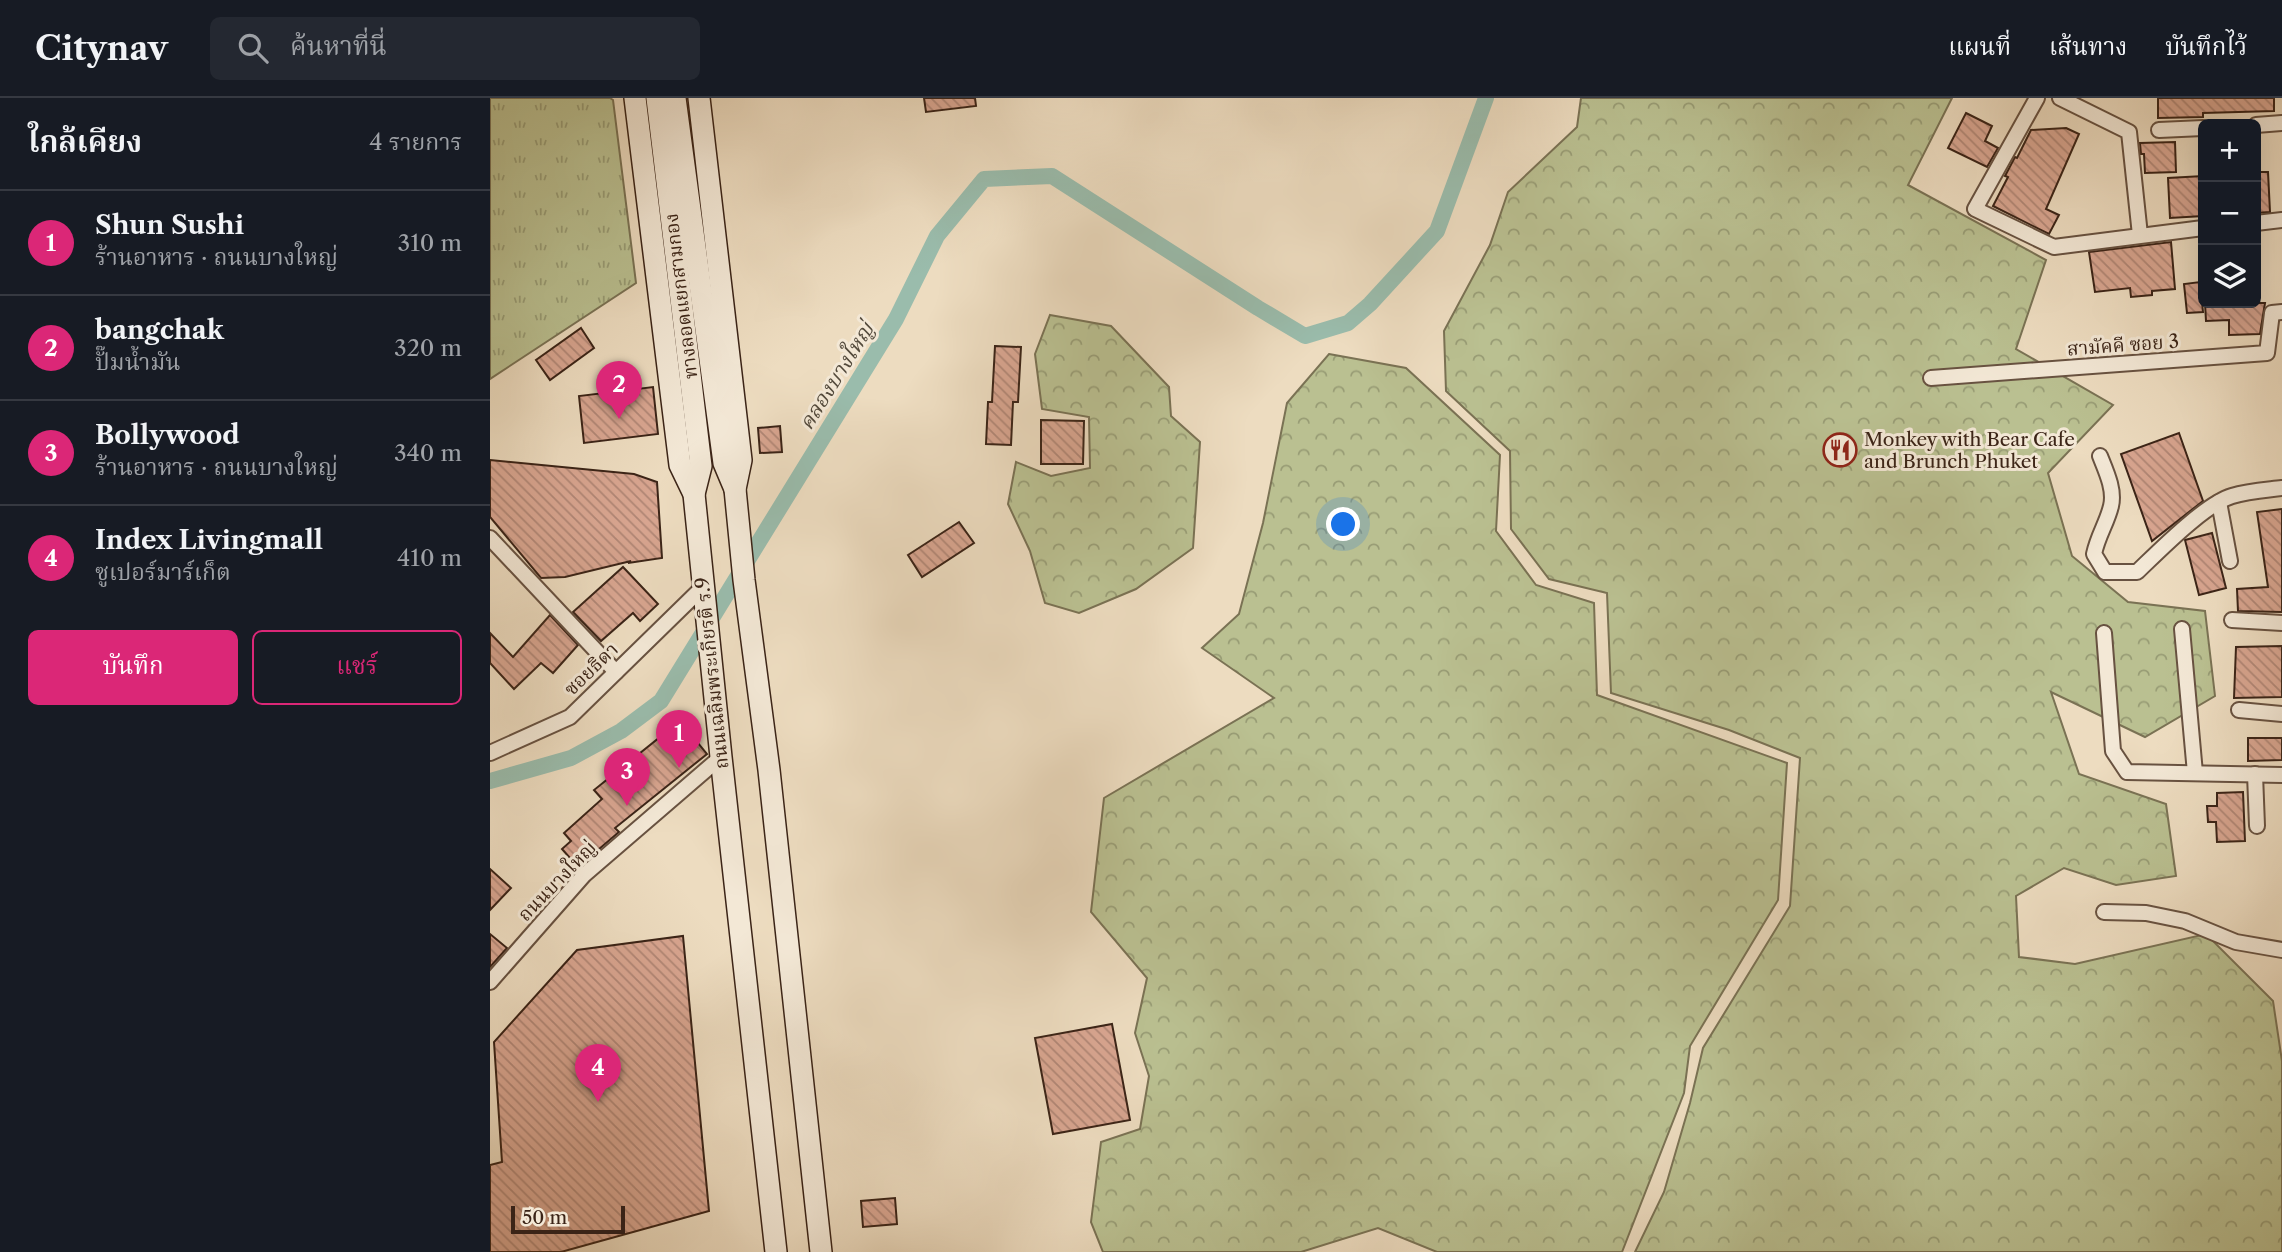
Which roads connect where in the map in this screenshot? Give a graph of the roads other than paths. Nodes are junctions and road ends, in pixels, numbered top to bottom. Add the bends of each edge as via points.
1 (635, 98) edge
2 (657, 98) edge
3 (675, 98) edge
4 (699, 98) edge
5 (2037, 98) edge
6 (2060, 98) edge
7 (2282, 123) edge
8 (2261, 125) edge
9 (2198, 128) edge
10 (2159, 130) dead end
11 (2282, 220) edge
12 (2261, 222) edge
13 (2198, 229) edge
14 (2140, 235) junction
15 (2282, 312) edge
16 (1931, 378) dead end
17 (2100, 456) dead end
18 (2282, 488) edge
19 (735, 489) junction
20 (694, 494) junction
21 (2219, 502) junction
22 (490, 538) edge
23 (2230, 561) dead end
24 (703, 587) junction
25 (2232, 620) dead end
26 (2282, 623) edge
27 (2182, 629) dead end
28 (2104, 633) dead end
29 (616, 672) junction
30 (2239, 710) dead end
31 (2282, 714) edge
32 (490, 753) edge
33 (721, 757) junction
34 (2195, 773) junction
35 (2255, 774) junction
36 (2282, 775) edge
37 (2257, 826) dead end
38 (2104, 912) dead end
39 (2282, 950) edge
40 (490, 982) edge
41 (776, 1252) edge
42 (821, 1252) edge

1 - 20 main road, ถนนเฉลิมพระเกียรติ ร.9 via 680,465
2 - 20 main road, ทางลอดแยกสามกอง via 701,466
3 - 19 main road, ทางลอดแยกสามกอง via 724,463
4 - 19 main road via 741,460
5 - 14 street via 1975,209 2054,247
6 - 14 street via 2129,132
7 - 8 street
9 - 10 street
11 - 12 street
13 - 14 street
15 - 16 street, สามัคคี ซอย 3 via 2272,313 2267,353
17 - 21 street via 2109,477 2112,503 2094,554 2105,572 2137,572
18 - 21 street
19 - 42 main road
20 - 24 main road, ถนนเฉลิมพระเกียรติ ร.9
21 - 23 street
22 - 29 street
24 - 29 street, ซอยธิดา
24 - 33 main road, ถนนเฉลิมพระเกียรติ ร.9
25 - 26 street
27 - 34 street
28 - 34 street via 2113,751 2127,772
29 - 32 street, ซอยธิดา via 570,717
30 - 31 street
33 - 40 street, ถนนบางใหญ่ via 584,874
33 - 41 main road, ถนนเฉลิมพระเกียรติ ร.9
34 - 35 street
35 - 36 street
35 - 37 street
38 - 39 street via 2147,913 2185,921 2236,942

